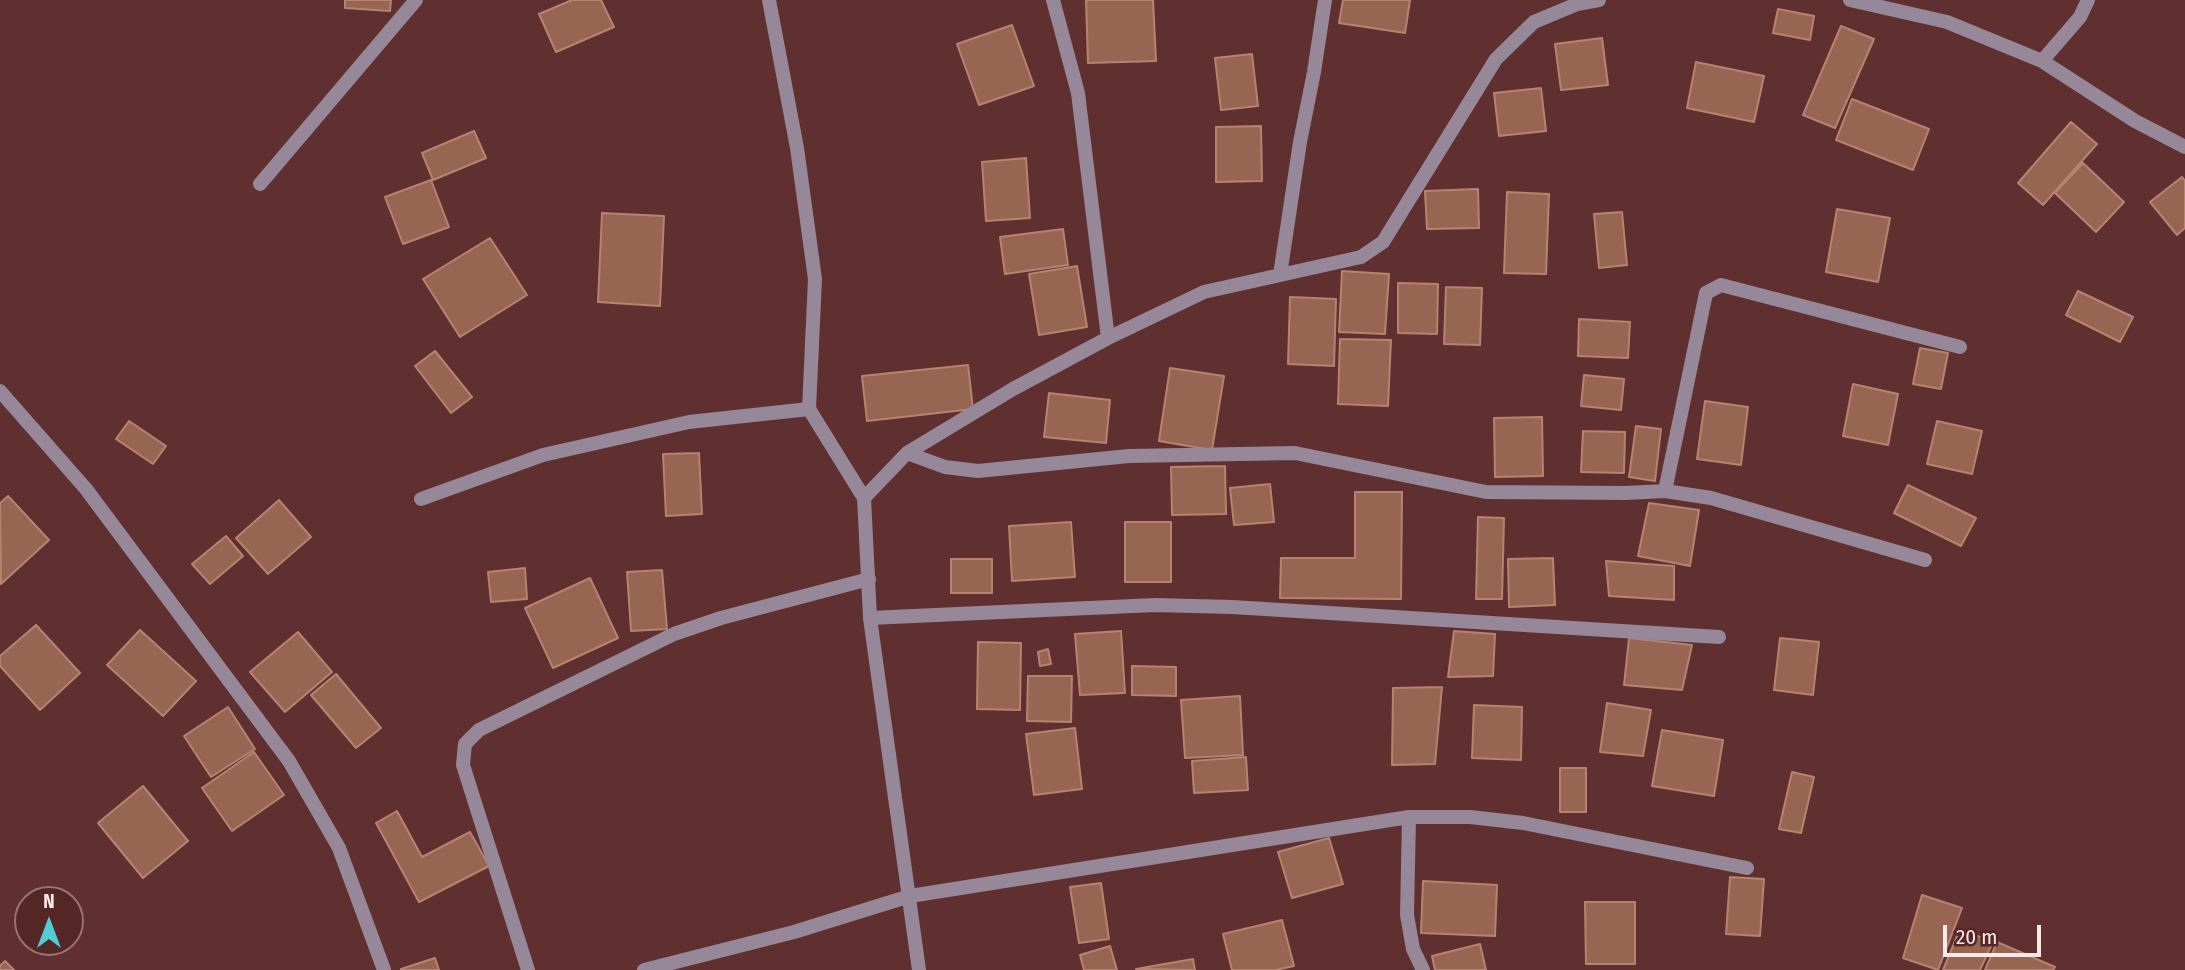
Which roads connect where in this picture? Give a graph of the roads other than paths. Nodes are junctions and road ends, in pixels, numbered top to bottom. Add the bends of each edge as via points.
1 (416, 0) edge
2 (769, 0) edge
3 (1053, 0) edge
4 (1325, 0) edge
5 (1599, 0) edge
6 (1850, 0) edge
7 (1856, 0) edge
8 (2088, 0) edge
9 (1578, 2) edge
10 (2042, 61) junction
11 (2185, 147) edge
12 (260, 184) dead end
13 (1280, 275) junction
14 (1108, 338) junction
15 (1960, 347) dead end
16 (0, 391) edge
17 (809, 409) junction
18 (907, 453) junction
19 (1665, 491) junction
20 (864, 498) junction
21 (421, 499) dead end
22 (1925, 560) dead end
23 (869, 579) junction
24 (870, 618) junction
25 (1719, 637) dead end
26 (1409, 817) junction
27 (1747, 868) dead end
28 (910, 896) junction
29 (384, 970) edge
30 (528, 970) edge
31 (643, 970) edge
32 (919, 970) edge
33 (1423, 970) edge

1 - 12 street
2 - 17 street via 797,148 815,279
3 - 14 street via 1078,93
4 - 13 street
5 - 9 street
6 - 7 street
7 - 10 street via 1947,23
8 - 10 street via 2080,17
9 - 13 street via 1534,23 1496,59 1383,242 1361,257
10 - 11 street
13 - 14 street via 1204,292
14 - 18 street
15 - 19 street via 1721,285 1706,293
16 - 29 street via 86,489 289,761 339,848
17 - 20 street
17 - 21 street via 690,422 542,455
18 - 19 street via 945,467 978,471 1129,456 1295,453 1486,492
18 - 20 street
19 - 22 street via 1711,498
20 - 23 street
23 - 24 street
23 - 30 street via 674,634 479,730 465,744 463,765
24 - 25 street via 1155,605
24 - 28 street
26 - 27 street via 1523,822
26 - 28 street
26 - 33 street via 1408,915 1413,949
28 - 31 street via 794,932
28 - 32 street

